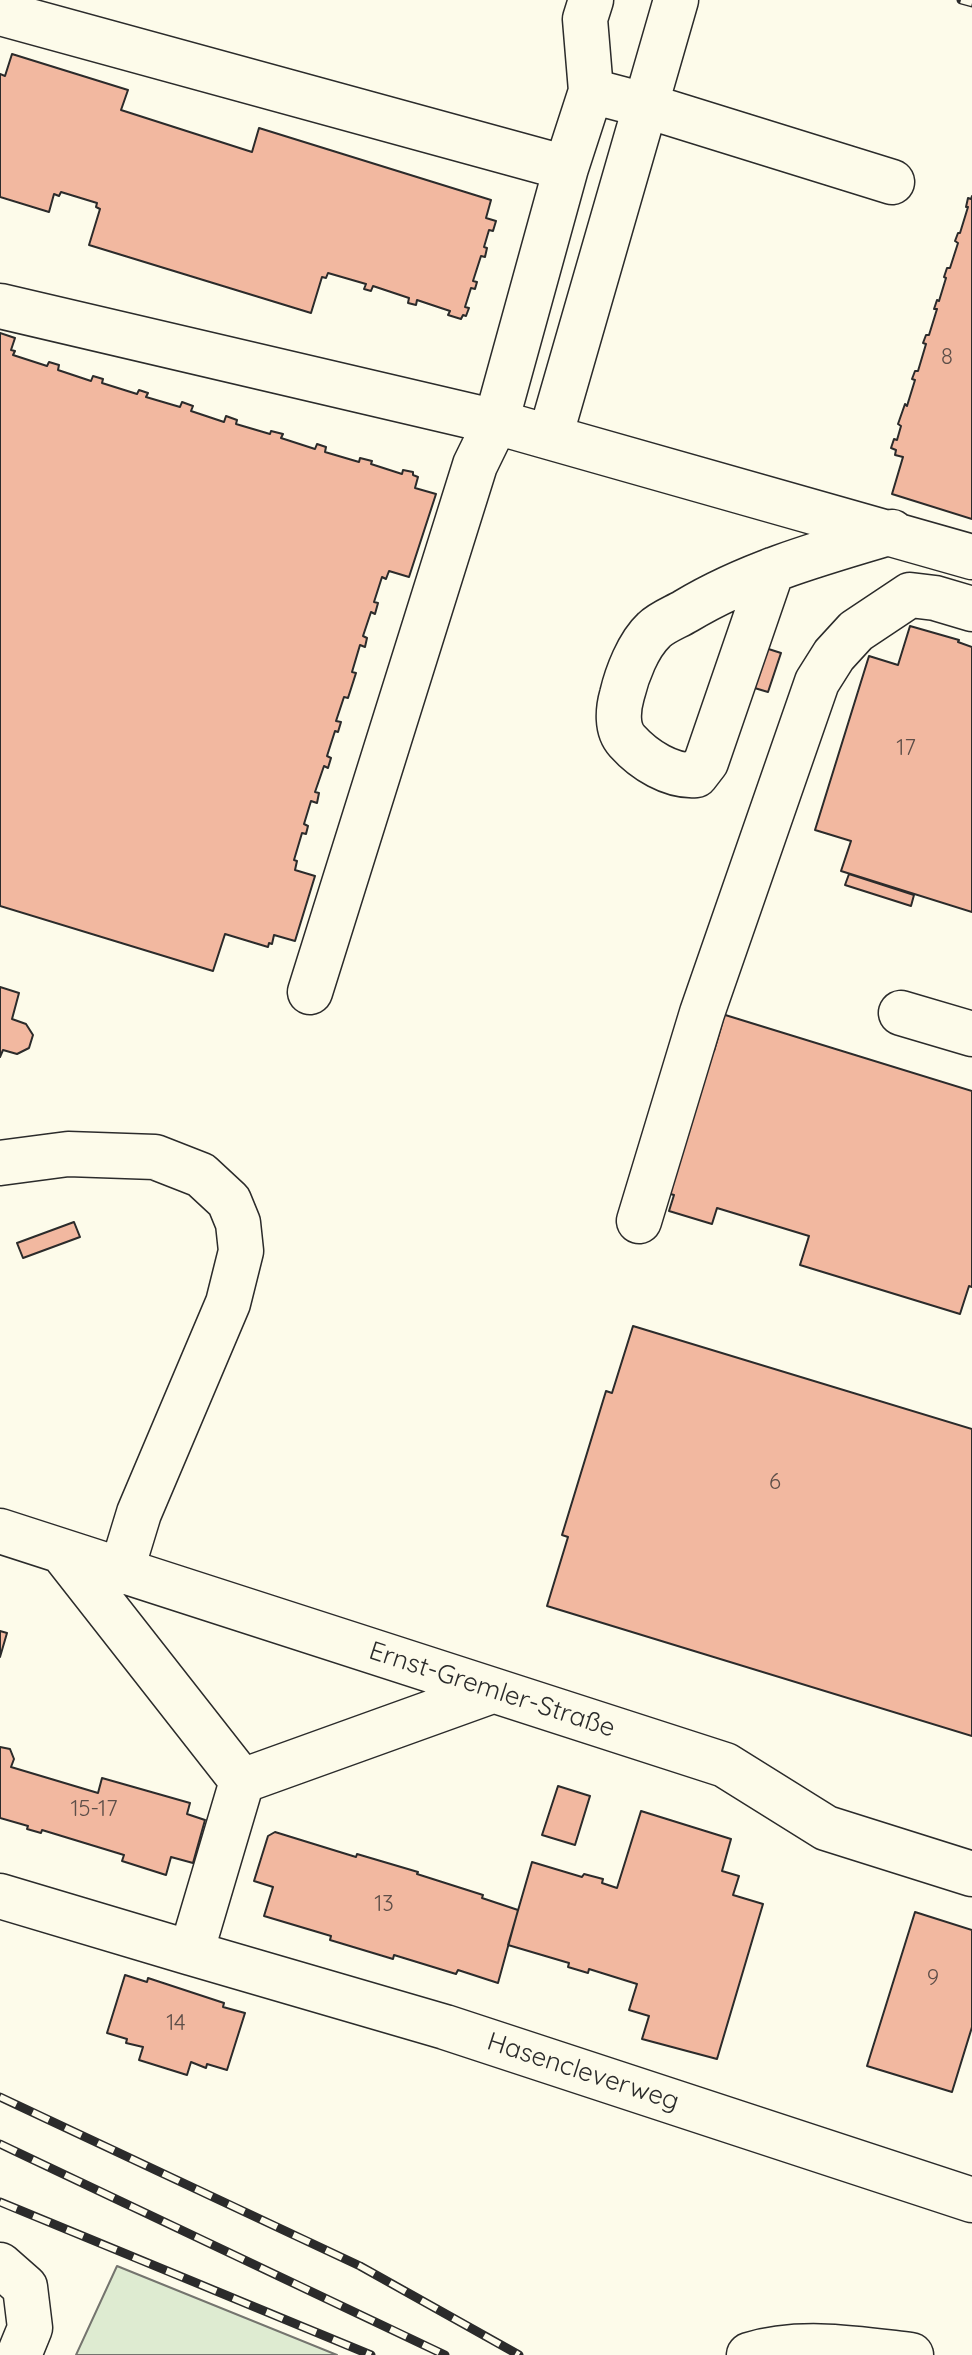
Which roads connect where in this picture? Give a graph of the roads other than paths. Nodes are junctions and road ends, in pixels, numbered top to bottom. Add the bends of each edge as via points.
1 (591, 0) edge
2 (676, 0) edge
3 (0, 13) edge
4 (591, 91) junction
5 (644, 105) junction
6 (566, 168) junction
7 (892, 182) dead end
8 (0, 306) edge
9 (496, 422) junction
10 (550, 437) junction
11 (892, 532) junction
12 (972, 557) edge
13 (772, 570) junction
14 (972, 609) edge
15 (310, 992) dead end
16 (901, 1013) dead end
17 (972, 1034) edge
18 (0, 1163) edge
19 (639, 1221) dead end
20 (0, 1531) edge
21 (64, 1554) junction
22 (121, 1572) junction
23 (492, 1691) junction
24 (242, 1781) junction
25 (972, 1874) edge
26 (0, 1896) edge
27 (191, 1953) junction
28 (972, 2200) edge
29 (0, 2265) edge
30 (19, 2355) edge
31 (749, 2355) edge
32 (911, 2355) edge

1 - 4 street via 585,19
2 - 5 street
3 - 6 street
4 - 5 street
4 - 6 street
5 - 7 street
5 - 10 street
6 - 9 street
8 - 9 street
9 - 10 street
9 - 15 street via 475,465
10 - 11 street
11 - 12 street
11 - 13 street
13 - 13 street via 704,600 654,630 628,669 618,712 623,737 639,754 680,776 696,775 706,762
14 - 19 street via 910,595 856,631 817,682 702,1013
16 - 17 street
18 - 22 street via 68,1154 155,1157 201,1175 229,1201 238,1223 241,1251 228,1303 139,1513
20 - 21 street, Ernst-Gremler-Straße
21 - 22 street, Ernst-Gremler-Straße
21 - 24 street
22 - 23 street, Ernst-Gremler-Straße
23 - 24 street
23 - 25 street, Ernst-Gremler-Straße via 725,1765 826,1828
24 - 27 street
26 - 27 street, Hasencleverweg
27 - 28 street, Hasencleverweg via 445,2027
29 - 30 street via 25,2287 30,2328
31 - 32 street via 806,2347

